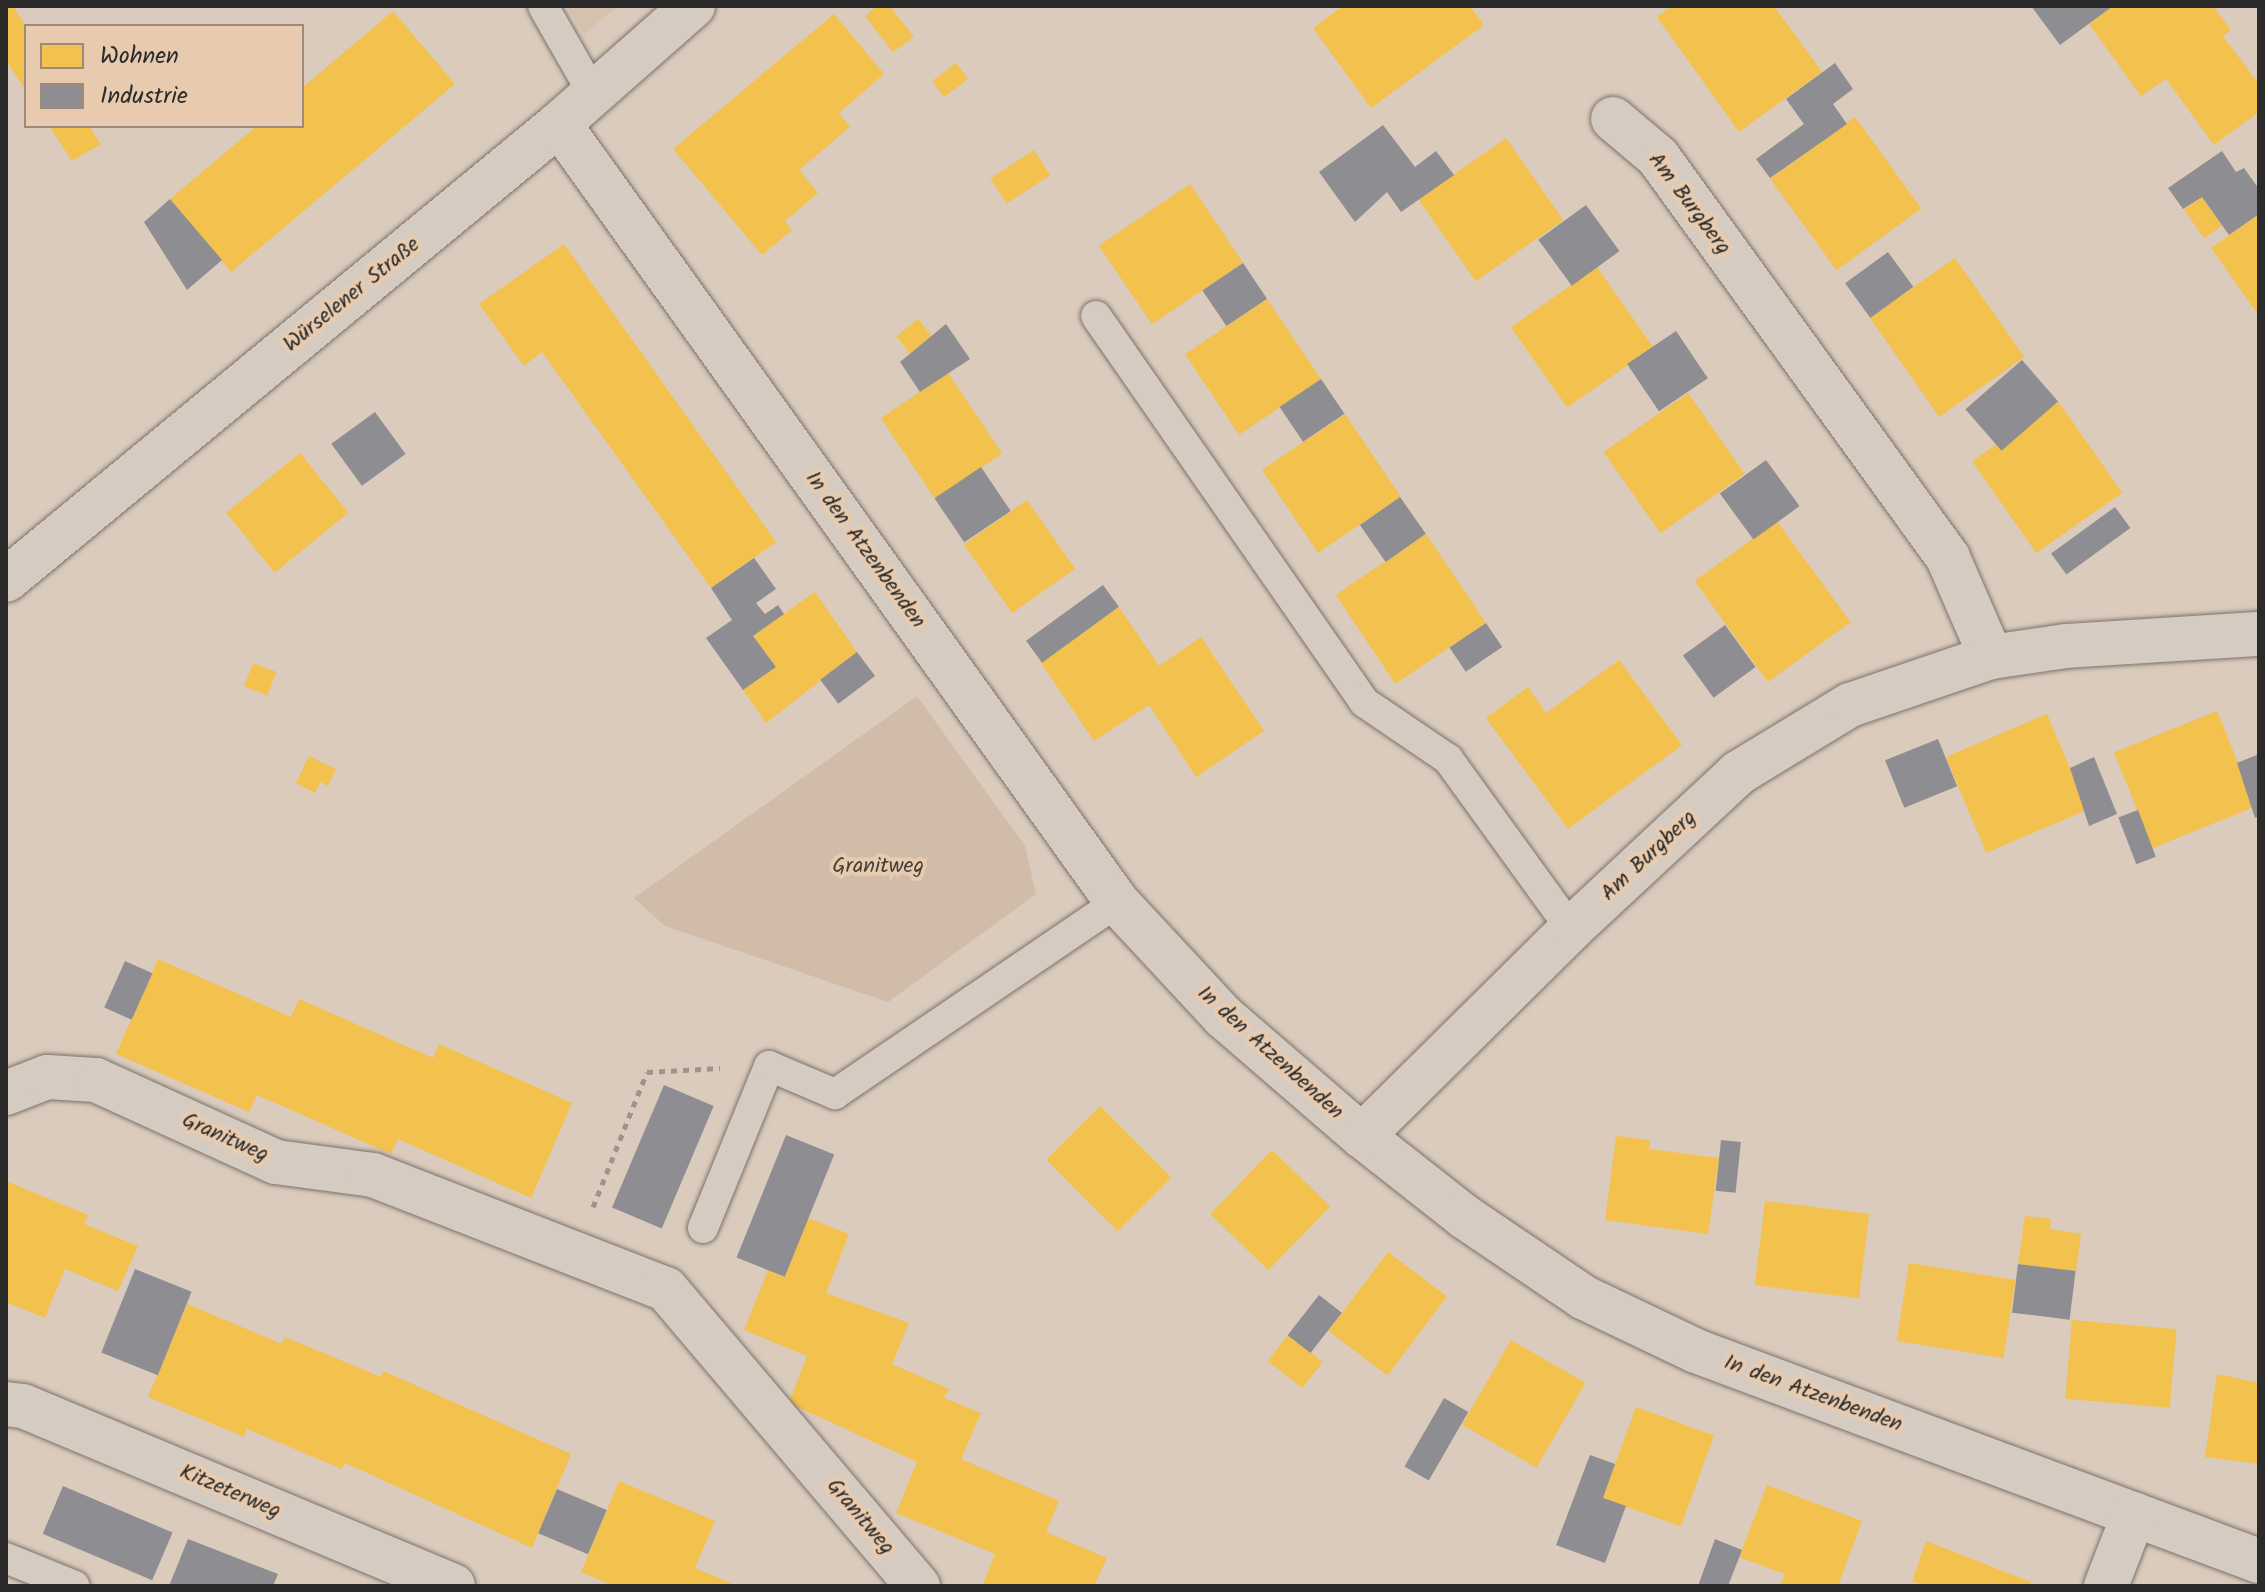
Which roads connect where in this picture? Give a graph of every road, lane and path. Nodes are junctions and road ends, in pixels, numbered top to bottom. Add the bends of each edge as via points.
1 (543, 6) edge
2 (693, 6) edge
3 (592, 92) junction
4 (1613, 119) dead end
5 (559, 124) junction
6 (1096, 316) dead end
7 (6, 580) edge
8 (2259, 634) edge
9 (1991, 657) junction
10 (1117, 902) junction
11 (1571, 929) junction
12 (769, 1066) junction
13 (6, 1093) edge
14 (1362, 1136) junction
15 (598, 1195) dead end
16 (703, 1228) dead end
17 (6, 1404) edge
18 (2134, 1514) junction
19 (6, 1558) edge
20 (2259, 1561) edge
21 (75, 1586) edge
22 (453, 1586) edge
23 (918, 1586) edge
24 (2106, 1586) edge

1 - 3 lane
2 - 3 street, Würselener Straße
3 - 5 street, Würselener Straße
4 - 9 street, Am Burgberg via 1658,157 1948,558
5 - 7 street, Würselener Straße
5 - 10 street, In den Atzenbenden
6 - 11 lane via 1364,702 1448,759
8 - 9 street, Am Burgberg via 2066,646
9 - 11 street, Am Burgberg via 1850,705 1738,773
10 - 12 lane via 835,1094
10 - 14 street, In den Atzenbenden via 1224,1017
11 - 14 street, Am Burgberg
12 - 15 path via 647,1072
12 - 16 lane
13 - 23 street, Granitweg via 47,1077 96,1080 276,1162 373,1175 666,1289
14 - 18 street, In den Atzenbenden via 1465,1217 1583,1297 1696,1351
17 - 22 street, Kitzeterweg via 23,1406
18 - 20 street, In den Atzenbenden
18 - 24 street
19 - 21 lane

